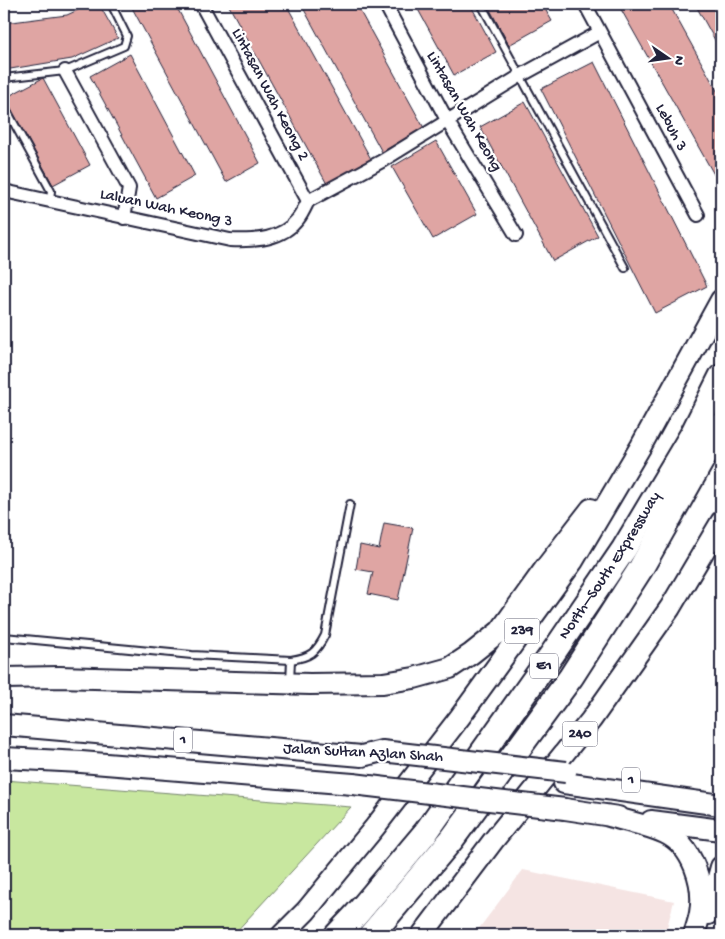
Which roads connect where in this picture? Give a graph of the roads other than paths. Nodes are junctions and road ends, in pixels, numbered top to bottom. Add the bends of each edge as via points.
1 (111, 4) edge
2 (201, 4) edge
3 (385, 4) edge
4 (481, 4) edge
5 (585, 4) edge
6 (600, 32) junction
7 (65, 71) junction
8 (520, 76) junction
9 (4, 78) edge
10 (4, 105) edge
11 (448, 122) junction
12 (4, 191) edge
13 (50, 200) junction
14 (308, 201) junction
15 (698, 215) dead end
16 (124, 218) junction
17 (516, 235) dead end
18 (625, 268) dead end
19 (721, 300) edge
20 (721, 377) edge
21 (721, 426) edge
22 (642, 446) junction
23 (350, 504) dead end
24 (721, 522) edge
25 (4, 638) edge
26 (291, 660) junction
27 (4, 678) edge
28 (290, 684) junction
29 (4, 726) edge
30 (4, 758) edge
31 (565, 777) junction
32 (721, 792) edge
33 (721, 805) edge
34 (606, 815) junction
35 (721, 830) edge
36 (721, 867) edge
37 (282, 935) edge
38 (337, 935) edge
39 (371, 935) edge
40 (422, 935) edge
41 (694, 935) edge
42 (702, 935) edge

1 - 7 lane via 127,36 124,46
2 - 14 street, Lintasan Wah Keong 2
3 - 11 street, Lintasan Wah Keong
4 - 8 lane
5 - 6 street, Lebuh 3
6 - 8 street
6 - 15 street, Lebuh 3
7 - 9 lane
7 - 16 street via 129,188
8 - 11 street
8 - 18 lane
10 - 13 lane via 51,191
11 - 14 street
11 - 17 street, Lintasan Wah Keong
12 - 13 street, Laluan Wah Keong 3
13 - 16 street, Laluan Wah Keong 3
14 - 16 street, Laluan Wah Keong 3 via 299,218 288,229 274,236 248,241
19 - 22 main road, 239
20 - 38 highway, North–South Expressway / E1 via 692,435 624,549 553,653 426,832
21 - 39 highway, North–South Expressway / E1 via 641,568 570,677 452,838
22 - 28 main road via 500,631 471,654 450,668 391,682
22 - 37 main road, 239 via 573,561 460,716 375,827 306,911
23 - 26 lane via 325,635 312,654
24 - 40 main road, 240 via 670,608 591,720
25 - 26 lane via 192,655
26 - 28 lane
27 - 28 main road
29 - 31 main road, Jalan Sultan Azlan Shah / 1, bridge via 362,756 382,752
30 - 34 main road, Jalan Sultan Azlan Shah / 1, bridge via 353,784
31 - 32 main road, Jalan Sultan Azlan Shah / 1
31 - 33 main road
34 - 35 main road, Jalan Sultan Azlan Shah / 1
34 - 41 main road via 667,834 684,848 696,869 701,893
36 - 42 main road

